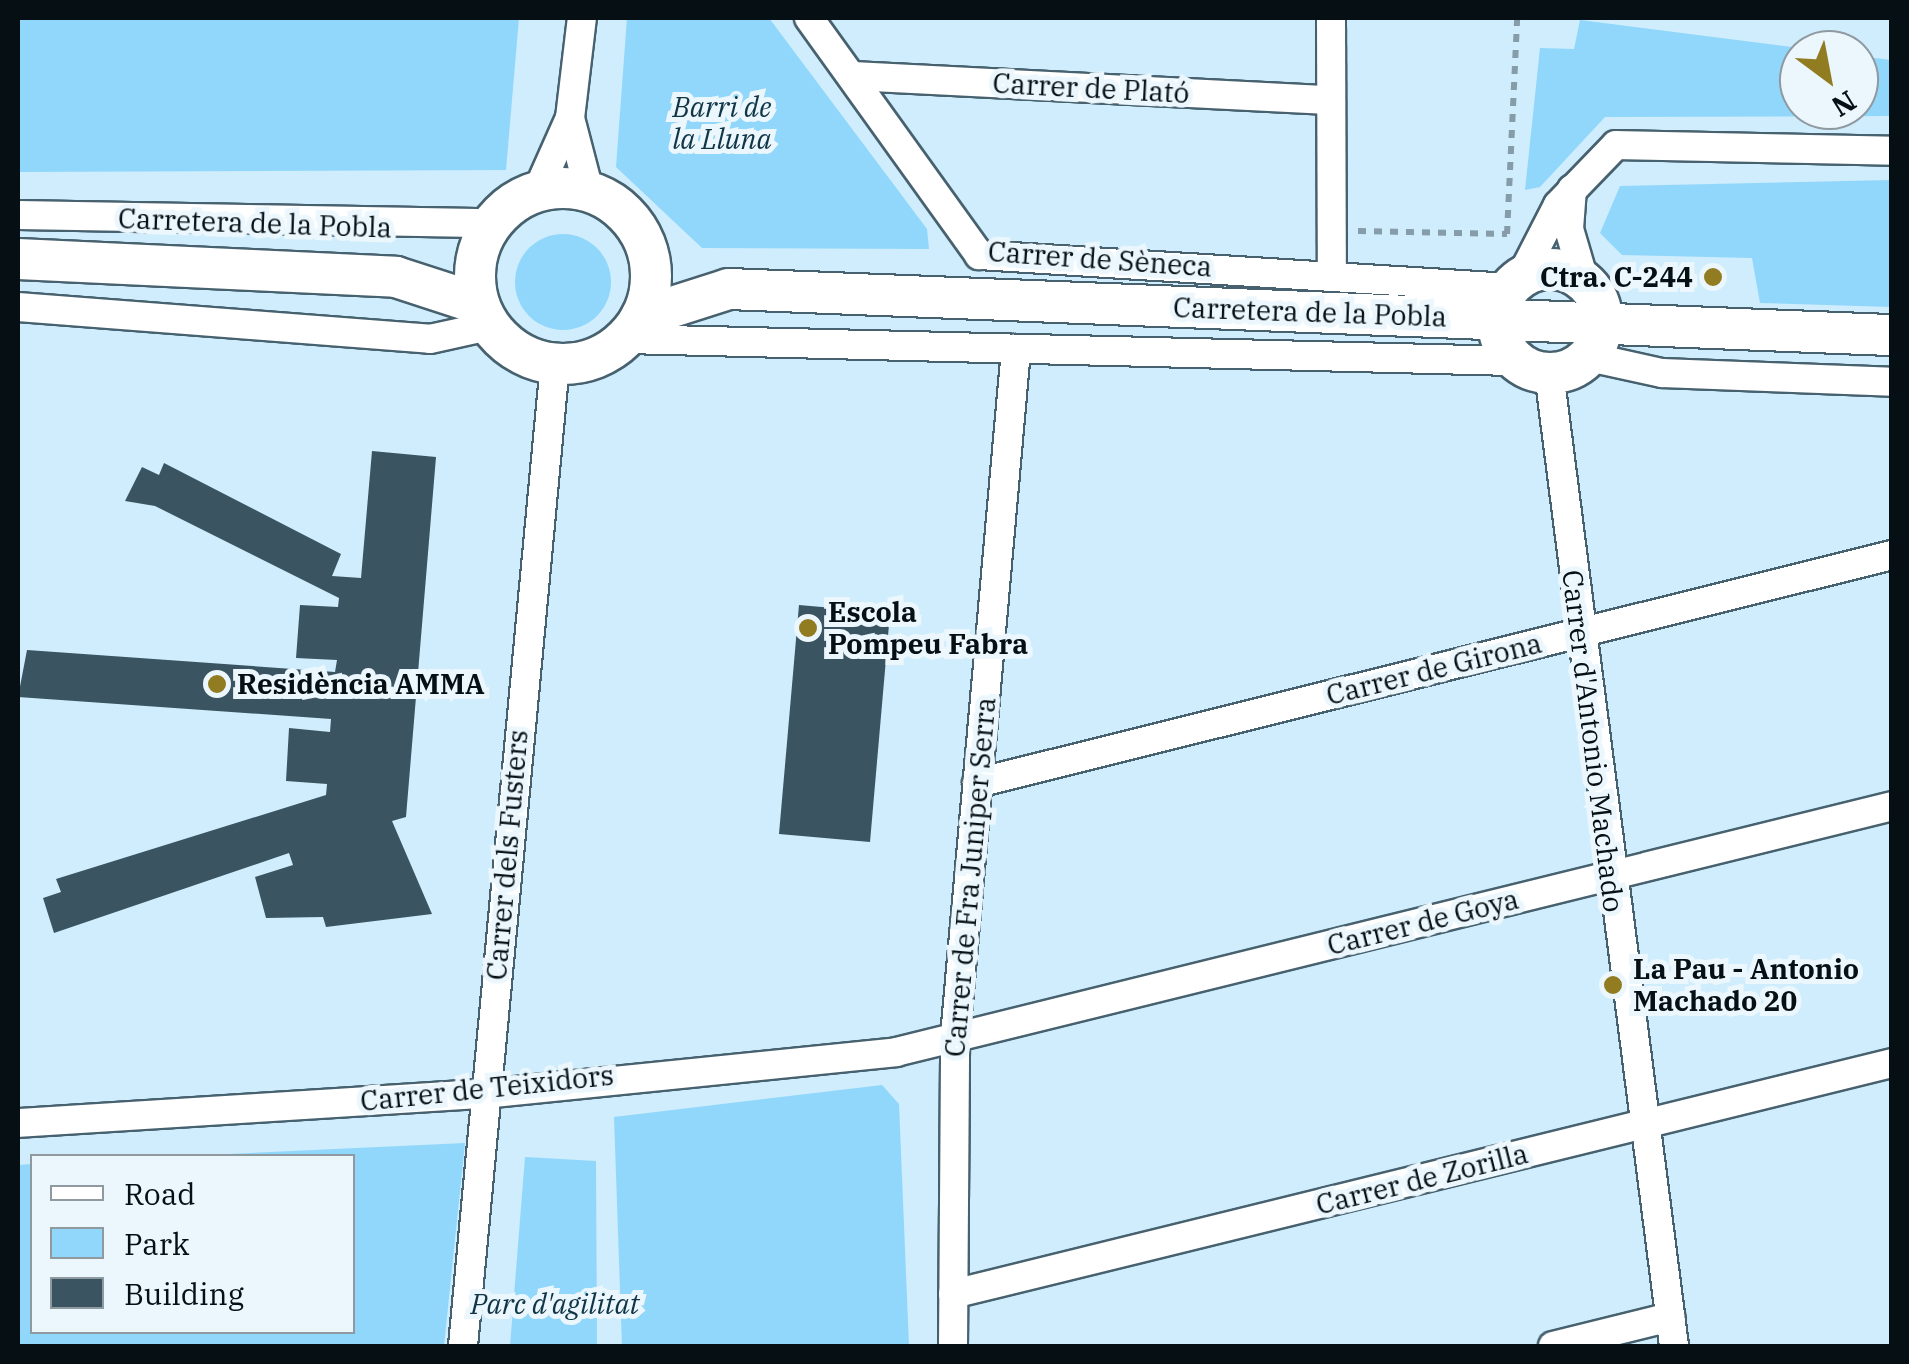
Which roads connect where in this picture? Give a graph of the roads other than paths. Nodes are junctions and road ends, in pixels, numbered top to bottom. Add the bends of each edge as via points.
1 (582, 18) edge
2 (809, 18) edge
3 (1331, 18) edge
4 (852, 76) junction
5 (1329, 100) junction
6 (570, 118) junction
7 (1892, 151) edge
8 (1573, 188) junction
9 (589, 191) junction
10 (536, 192) junction
11 (18, 215) edge
12 (486, 236) junction
13 (644, 241) junction
14 (18, 259) edge
15 (1332, 274) junction
16 (396, 277) junction
17 (1584, 280) junction
18 (730, 289) junction
19 (1509, 295) junction
20 (18, 307) edge
21 (484, 315) junction
22 (633, 328) junction
23 (1892, 335) edge
24 (1596, 340) junction
25 (1016, 348) junction
26 (556, 364) junction
27 (1533, 367) junction
28 (1892, 382) edge
29 (1892, 555) edge
30 (1578, 634) junction
31 (977, 783) junction
32 (1892, 806) edge
33 (1610, 876) junction
34 (955, 1037) junction
35 (1892, 1062) edge
36 (484, 1094) junction
37 (18, 1122) edge
38 (1644, 1124) junction
39 (953, 1294) junction
40 (1670, 1318) junction
41 (463, 1346) edge
42 (952, 1346) edge
43 (1553, 1346) edge
44 (1674, 1346) edge

1 - 6 street
2 - 4 street, Carrer de Sèneca
3 - 5 street
4 - 5 street, Carrer de Plató
4 - 15 street, Carrer de Sèneca via 979,255
5 - 15 street
6 - 9 street
6 - 10 street
7 - 8 street via 1616,145
8 - 17 street via 1569,229
8 - 19 street
9 - 10 street
9 - 13 street via 631,219
10 - 12 street
11 - 12 street, Carretera de la Pobla
12 - 16 street, Carretera de la Pobla
12 - 21 street
13 - 18 street, Carretera de la Pobla
13 - 22 street via 650,293
14 - 16 street, Carretera de la Pobla
15 - 19 street, Carrer de Sèneca
16 - 21 street, Carretera de la Pobla
17 - 19 street via 1553,268
17 - 24 street
18 - 19 street, Carretera de la Pobla
18 - 22 street, Carretera de la Pobla
19 - 24 street, Carretera de la Pobla
19 - 27 street
20 - 21 street via 430,339
21 - 26 street via 507,345
22 - 25 street, Carretera de la Pobla
22 - 26 street
23 - 24 street, Carretera de la Pobla
24 - 27 street
24 - 28 street, Carretera de la Pobla via 1662,373
25 - 27 street, Carretera de la Pobla
25 - 31 street, Carrer de Fra Juniper Serra
26 - 36 street, Carrer dels Fusters
27 - 30 street, Carrer d'Antonio Machado
29 - 30 street, Carrer de Girona
30 - 31 street, Carrer de Girona
30 - 33 street, Carrer d'Antonio Machado
31 - 34 street, Carrer de Fra Juniper Serra
32 - 33 street, Carrer de Goya
33 - 34 street, Carrer de Goya
33 - 38 street, Carrer d'Antonio Machado
34 - 36 street, Carrer de Teixidors via 896,1052
34 - 39 street, Carrer de Fra Juniper Serra
35 - 38 street, Carrer de Zorilla
36 - 37 street, Carrer de Teixidors
36 - 41 street, Carrer dels Fusters
38 - 39 street, Carrer de Zorilla
38 - 40 street, Carrer d'Antonio Machado
39 - 42 street, Carrer de Fra Juniper Serra
40 - 43 street
40 - 44 street, Carrer d'Antonio Machado

